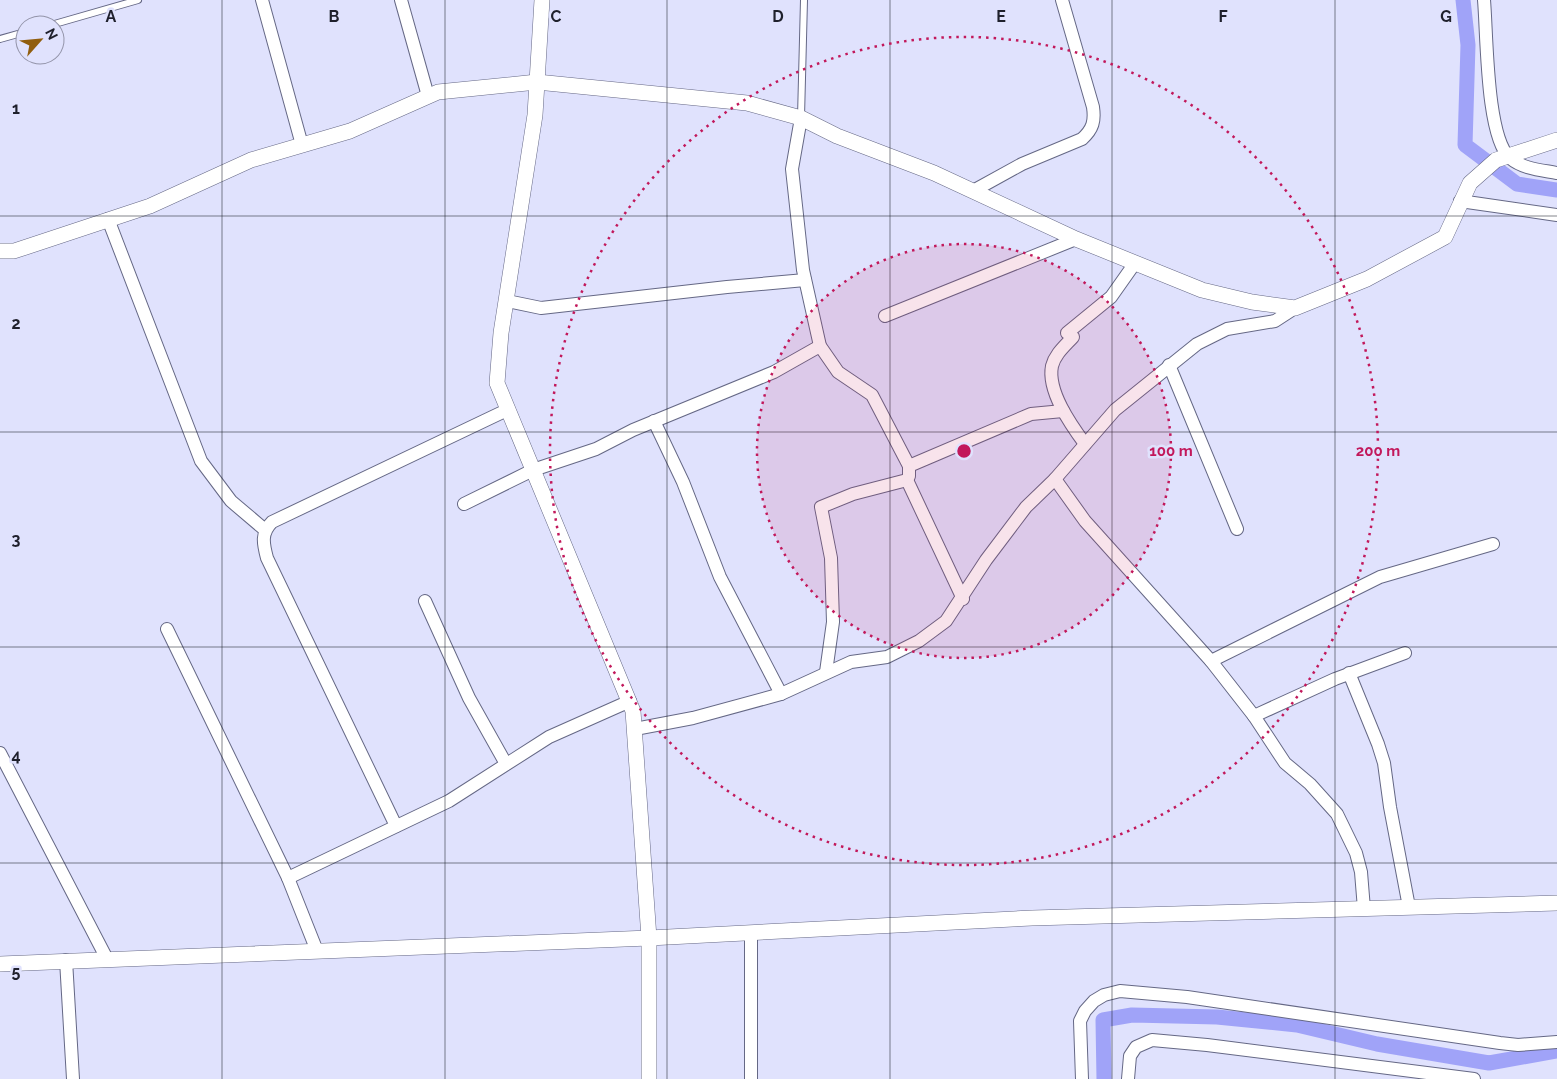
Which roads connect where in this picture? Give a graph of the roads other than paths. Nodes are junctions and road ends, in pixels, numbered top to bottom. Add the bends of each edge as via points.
1 (138, 0) edge
2 (262, 0) edge
3 (401, 0) edge
4 (542, 0) edge
5 (804, 0) edge
6 (1062, 0) edge
7 (1484, 0) edge
8 (65, 21) edge
9 (15, 35) edge
10 (0, 39) edge
11 (537, 82) junction
12 (428, 96) junction
13 (801, 118) junction
14 (1557, 140) edge
15 (302, 144) junction
16 (1502, 158) junction
17 (1557, 173) edge
18 (972, 191) junction
19 (1460, 200) junction
20 (1557, 215) edge
21 (108, 219) junction
22 (1076, 239) junction
23 (0, 251) edge
24 (1135, 263) junction
25 (805, 280) junction
26 (507, 301) junction
27 (1295, 308) junction
28 (885, 316) dead end
29 (820, 346) junction
30 (1169, 366) junction
31 (507, 410) junction
32 (1063, 411) junction
33 (654, 421) junction
34 (1085, 444) junction
35 (909, 466) junction
36 (534, 470) junction
37 (1055, 479) junction
38 (907, 480) junction
39 (464, 504) dead end
40 (264, 529) junction
41 (1236, 529) dead end
42 (1493, 544) dead end
43 (962, 599) junction
44 (425, 601) dead end
45 (167, 629) dead end
46 (1405, 653) dead end
47 (1211, 660) junction
48 (826, 672) junction
49 (1349, 673) junction
50 (781, 694) junction
51 (630, 701) junction
52 (1254, 716) junction
53 (635, 729) junction
54 (0, 753) edge
55 (506, 764) junction
56 (396, 826) junction
57 (288, 878) junction
58 (1557, 904) edge
59 (1409, 908) junction
60 (1364, 909) junction
61 (751, 932) junction
62 (649, 938) junction
63 (317, 951) junction
64 (107, 959) junction
65 (66, 960) junction
66 (0, 964) edge
67 (1557, 1042) edge
68 (73, 1079) edge
69 (649, 1079) edge
70 (751, 1079) edge
71 (1082, 1079) edge
72 (1128, 1079) edge
73 (1474, 1079) edge

1 - 8 lane
2 - 15 street
3 - 12 street
4 - 11 street
5 - 13 lane
6 - 18 street via 1095,121 1082,139 1022,164
7 - 16 street via 1493,118
9 - 10 lane
11 - 12 street via 438,92
11 - 13 street via 747,102
11 - 26 street
12 - 15 street via 350,131
13 - 18 street
13 - 25 street via 792,169
14 - 16 street
15 - 21 street via 250,160 150,206
16 - 17 street via 1525,167
16 - 19 street via 1470,183
18 - 22 street
19 - 20 street
19 - 27 street via 1445,237 1367,279
21 - 23 street via 14,252
21 - 40 street via 202,461 231,501
22 - 24 street
22 - 28 street
24 - 27 street via 1202,290
24 - 32 street via 1111,297 1070,335 1058,352 1052,366
25 - 26 street via 541,308
25 - 29 street
26 - 31 street via 497,382
27 - 30 street via 1274,321 1227,328 1197,344
29 - 33 street via 774,372
29 - 35 street via 838,372 872,395
30 - 34 street via 1115,410
30 - 41 street
31 - 36 street
31 - 40 street via 272,522
32 - 34 street
32 - 35 street via 1030,414
33 - 36 street via 596,449
33 - 50 street via 683,482 720,577
34 - 37 street
35 - 38 street
36 - 39 street
36 - 51 street
37 - 43 street via 1026,507 986,560
37 - 47 street via 1085,521
38 - 43 street
38 - 48 street via 853,494 821,507 831,558 834,622
40 - 56 street via 266,558
42 - 47 street via 1380,577
43 - 48 street via 946,621 919,641 886,657 851,662
44 - 55 street via 469,698
45 - 57 street
46 - 49 street
47 - 52 street
48 - 50 street
49 - 52 street
49 - 59 street via 1384,763
50 - 53 street via 693,718
51 - 53 street
51 - 55 street via 549,737
52 - 60 street via 1285,763 1310,784 1337,814 1356,853
53 - 62 street
54 - 64 street
55 - 56 street via 449,801
56 - 57 street
57 - 63 street
58 - 59 street
59 - 60 street
60 - 61 street via 1032,918
61 - 62 street
61 - 70 street
62 - 63 street
62 - 69 street
63 - 64 street
64 - 65 street
65 - 66 street
65 - 68 street
67 - 71 street via 1500,1043 1187,997 1120,991 1094,1001 1082,1016 1079,1029
72 - 73 street via 1130,1056 1136,1047 1152,1040

